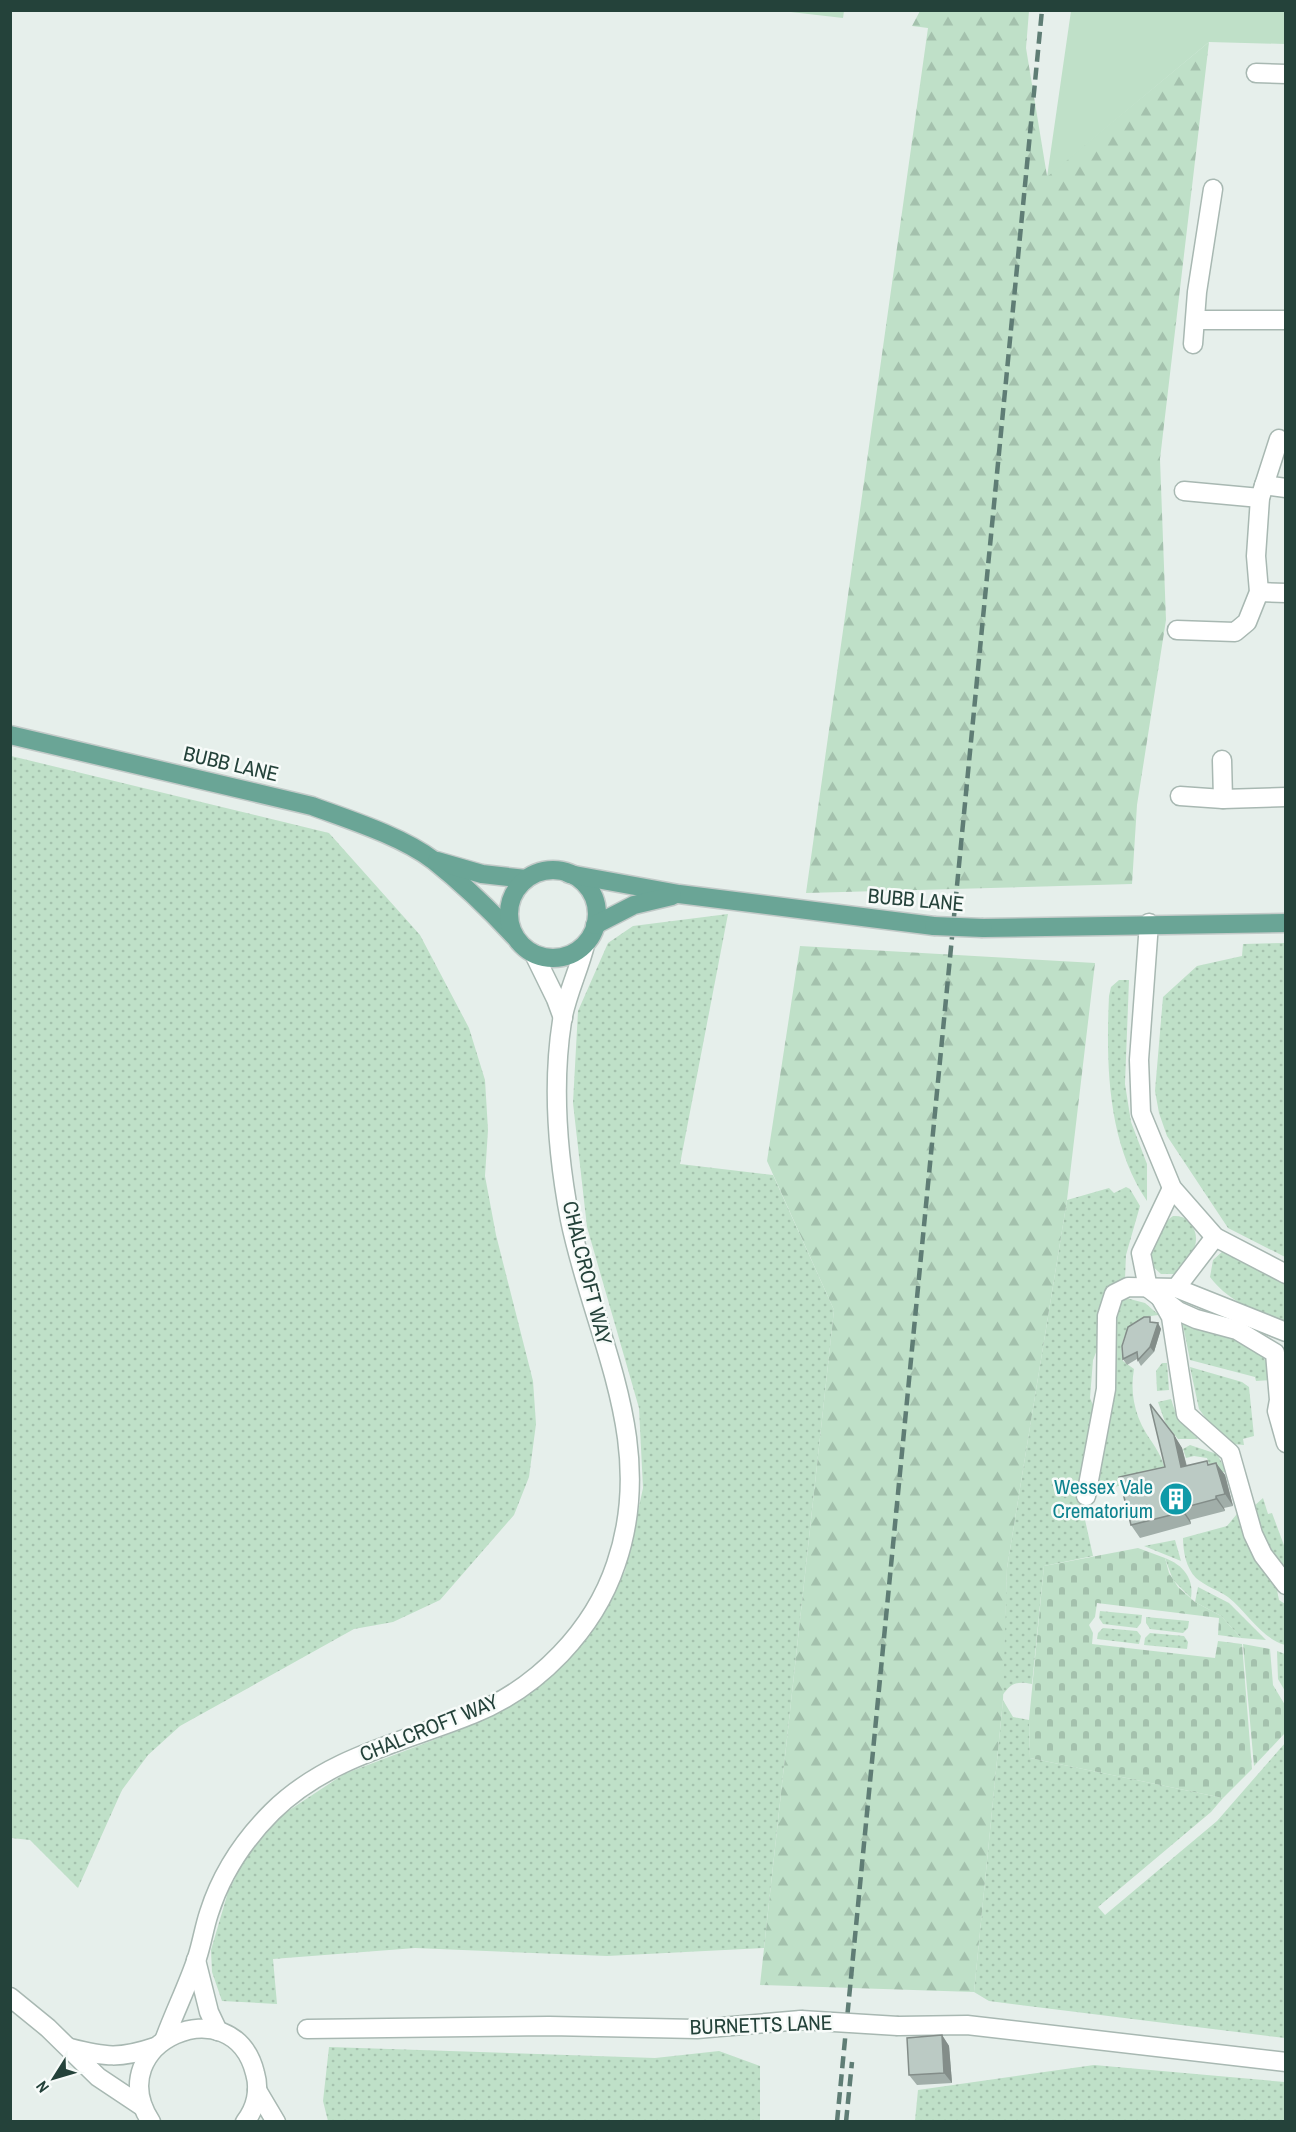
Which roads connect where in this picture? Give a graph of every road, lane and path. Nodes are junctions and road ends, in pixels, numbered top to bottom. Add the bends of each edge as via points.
1 (1256, 73) dead end
2 (1286, 74) edge
3 (1213, 189) dead end
4 (1196, 320) junction
5 (1286, 320) edge
6 (1193, 344) dead end
7 (1279, 439) dead end
8 (1286, 488) edge
9 (1184, 491) dead end
10 (1262, 492) junction
11 (1259, 592) junction
12 (1286, 593) edge
13 (1186, 626) dead end
14 (10, 735) edge
15 (1222, 760) dead end
16 (1180, 796) dead end
17 (1286, 797) edge
18 (1223, 798) junction
19 (433, 860) junction
20 (569, 874) junction
21 (526, 879) junction
22 (680, 894) junction
23 (1286, 922) edge
24 (1149, 923) junction
25 (595, 925) junction
26 (514, 936) junction
27 (585, 945) junction
28 (534, 954) junction
29 (563, 1018) junction
30 (1172, 1188) junction
31 (1215, 1237) junction
32 (1286, 1274) edge
33 (1161, 1292) junction
34 (1286, 1332) edge
35 (1280, 1350) edge
36 (1282, 1398) edge
37 (1286, 1443) edge
38 (1086, 1497) dead end
39 (1286, 1585) edge
40 (196, 1960) junction
41 (10, 1997) edge
42 (306, 2029) dead end
43 (218, 2031) junction
44 (160, 2043) junction
45 (70, 2048) junction
46 (1286, 2062) edge
47 (257, 2090) junction
48 (147, 2114) edge
49 (245, 2121) edge
50 (276, 2121) edge

1 - 2 street
3 - 4 street
4 - 5 street
4 - 6 street
7 - 10 street
8 - 10 street
9 - 10 street
10 - 11 street via 1256,556
11 - 12 street
11 - 13 street via 1247,622 1235,632
14 - 19 main road, BUBB LANE via 312,806
15 - 18 street
16 - 18 street
17 - 18 street
19 - 21 main road, BUBB LANE via 482,874
19 - 26 main road, BUBB LANE
20 - 21 main road via 552,870
20 - 22 main road, BUBB LANE
20 - 25 main road via 580,880 591,895 597,913
21 - 26 main road via 517,888 508,912
22 - 24 main road, BUBB LANE, bridge via 934,926
22 - 25 main road, BUBB LANE via 634,905
23 - 24 main road, BUBB LANE
24 - 30 street via 1139,1060 1141,1113
25 - 27 main road
26 - 28 main road
27 - 28 main road via 566,956 544,958
27 - 29 street, CHALCROFT WAY
28 - 29 street, CHALCROFT WAY
29 - 40 street, CHALCROFT WAY via 559,1107 568,1204 627,1423 630,1448 627,1517 617,1563 582,1629 546,1668 522,1687 477,1713 339,1764 273,1810 245,1843 219,1886
30 - 31 street
30 - 33 street via 1141,1253
31 - 32 street
31 - 33 street
33 - 34 street
33 - 35 street via 1196,1319 1237,1330
33 - 38 street via 1128,1287 1114,1294 1107,1316 1106,1389
33 - 39 street via 1171,1317 1186,1414 1230,1453 1253,1534 1263,1555
35 - 36 street
36 - 37 street via 1277,1411
40 - 43 street
40 - 44 street, CHALCROFT WAY
41 - 45 street
42 - 46 street, BURNETTS LANE, bridge via 697,2029 801,2020 898,2026 967,2025
43 - 44 street via 196,2028
43 - 47 street via 247,2054
44 - 45 street via 127,2056
44 - 48 street, CHALCROFT WAY via 143,2065 141,2075
45 - 48 street via 98,2077
47 - 49 street via 255,2104
47 - 50 street

